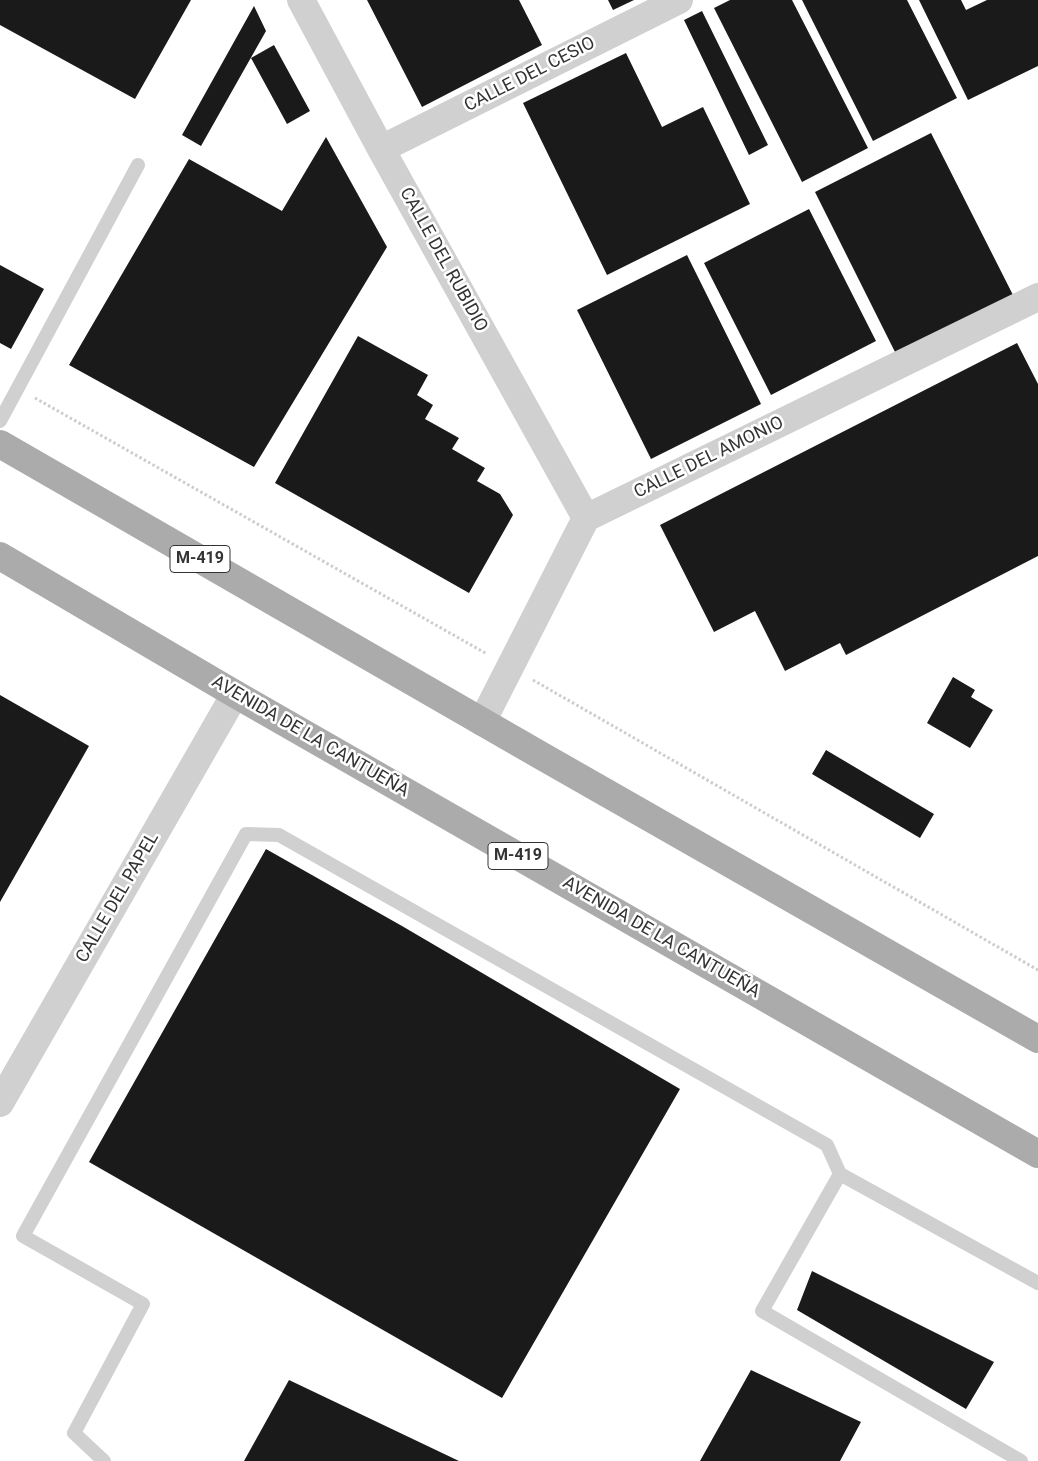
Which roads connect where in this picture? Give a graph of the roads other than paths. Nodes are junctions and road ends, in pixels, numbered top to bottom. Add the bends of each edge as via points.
1 (301, 0) edge
2 (679, 0) edge
3 (381, 150) junction
4 (138, 165) dead end
5 (1038, 297) edge
6 (0, 421) edge
7 (0, 444) edge
8 (586, 518) junction
9 (0, 556) edge
10 (235, 694) junction
11 (482, 722) junction
12 (1038, 1039) edge
13 (0, 1103) edge
14 (1038, 1154) edge
15 (840, 1174) junction
16 (1038, 1283) edge
17 (104, 1461) edge
18 (1021, 1461) edge

1 - 3 street, CALLE DEL RUBIDIO
2 - 3 street, CALLE DEL CESIO
3 - 8 street, CALLE DEL RUBIDIO
4 - 6 lane
5 - 8 street, CALLE DEL AMONIO
7 - 11 main road, M-419
8 - 11 street
9 - 10 main road, AVENIDA DE LA CANTUEÑA / M-419
10 - 13 street, CALLE DEL PAPEL
10 - 14 main road, AVENIDA DE LA CANTUEÑA / M-419
11 - 12 main road, M-419
15 - 16 lane
15 - 17 lane via 827,1145 280,835 246,834 23,1236 143,1304 74,1433
15 - 18 lane via 762,1311

